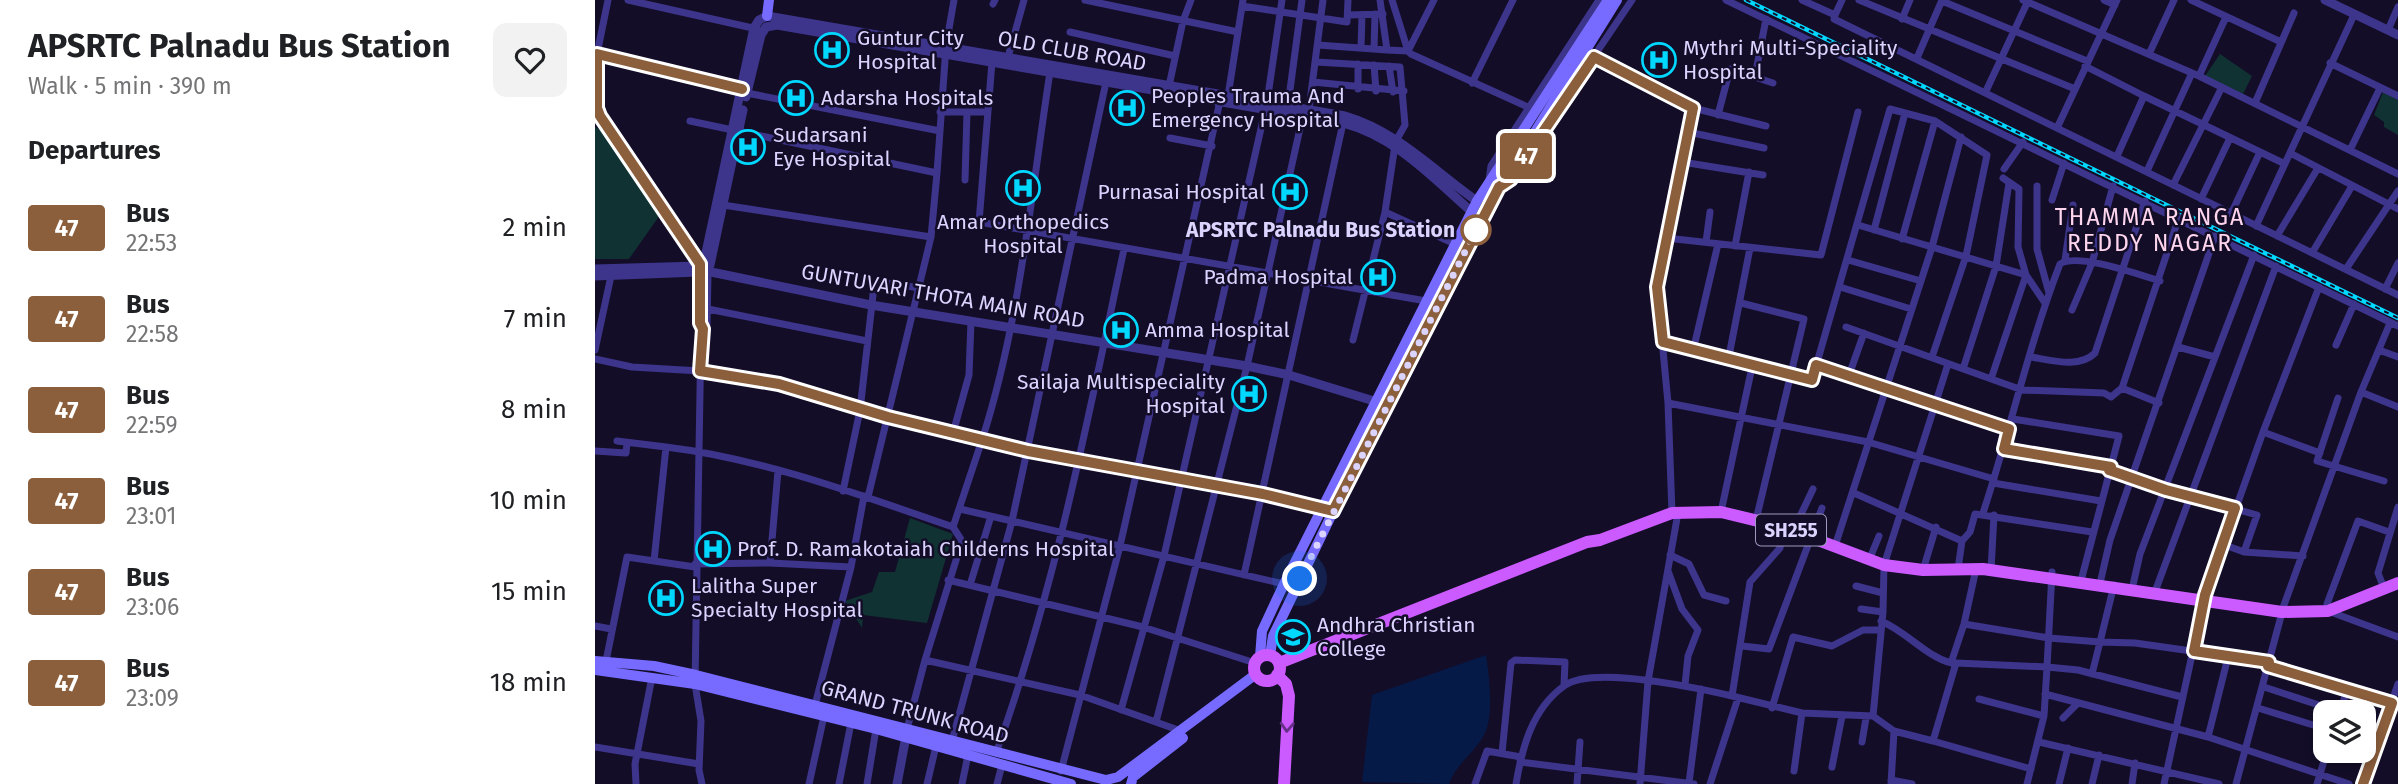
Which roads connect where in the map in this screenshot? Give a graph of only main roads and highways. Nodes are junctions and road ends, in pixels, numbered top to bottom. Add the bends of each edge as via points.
1 (769, 0) edge
2 (1608, 0) edge
3 (1618, 0) edge
4 (767, 16) road end
5 (1501, 173) junction
6 (1494, 184) junction
7 (2052, 575) junction
8 (2398, 583) edge
9 (2114, 585) junction
10 (2204, 599) junction
11 (601, 661) edge
12 (1267, 667) junction
13 (595, 670) edge
14 (696, 679) junction
15 (907, 734) junction
16 (1042, 780) edge
17 (1071, 784) edge
18 (1131, 784) edge
19 (1284, 784) edge

1 - 4 main road
2 - 5 main road
3 - 5 main road
5 - 6 main road
6 - 12 main road via 1273,636
6 - 12 main road via 1477,201 1284,584 1262,631
7 - 9 main road, SH255
7 - 9 main road, SH255 via 2101,579
7 - 12 main road, SH255 via 1884,565 1756,520 1721,512 1675,512 1445,595 1326,647
8 - 10 main road, SH255 via 2331,607 2283,608
9 - 10 main road, SH255
9 - 10 main road, SH255
11 - 14 main road, GRAND TRUNK ROAD via 654,666
12 - 15 main road, GRAND TRUNK ROAD via 1112,779
12 - 18 main road via 1133,777
12 -> 19 main road via 1286,684 1289,696
13 - 14 main road, GRAND TRUNK ROAD
14 - 15 main road, GRAND TRUNK ROAD via 824,716
14 - 15 main road, GRAND TRUNK ROAD via 815,705
15 - 16 main road, GRAND TRUNK ROAD
16 - 17 main road, GRAND TRUNK ROAD

